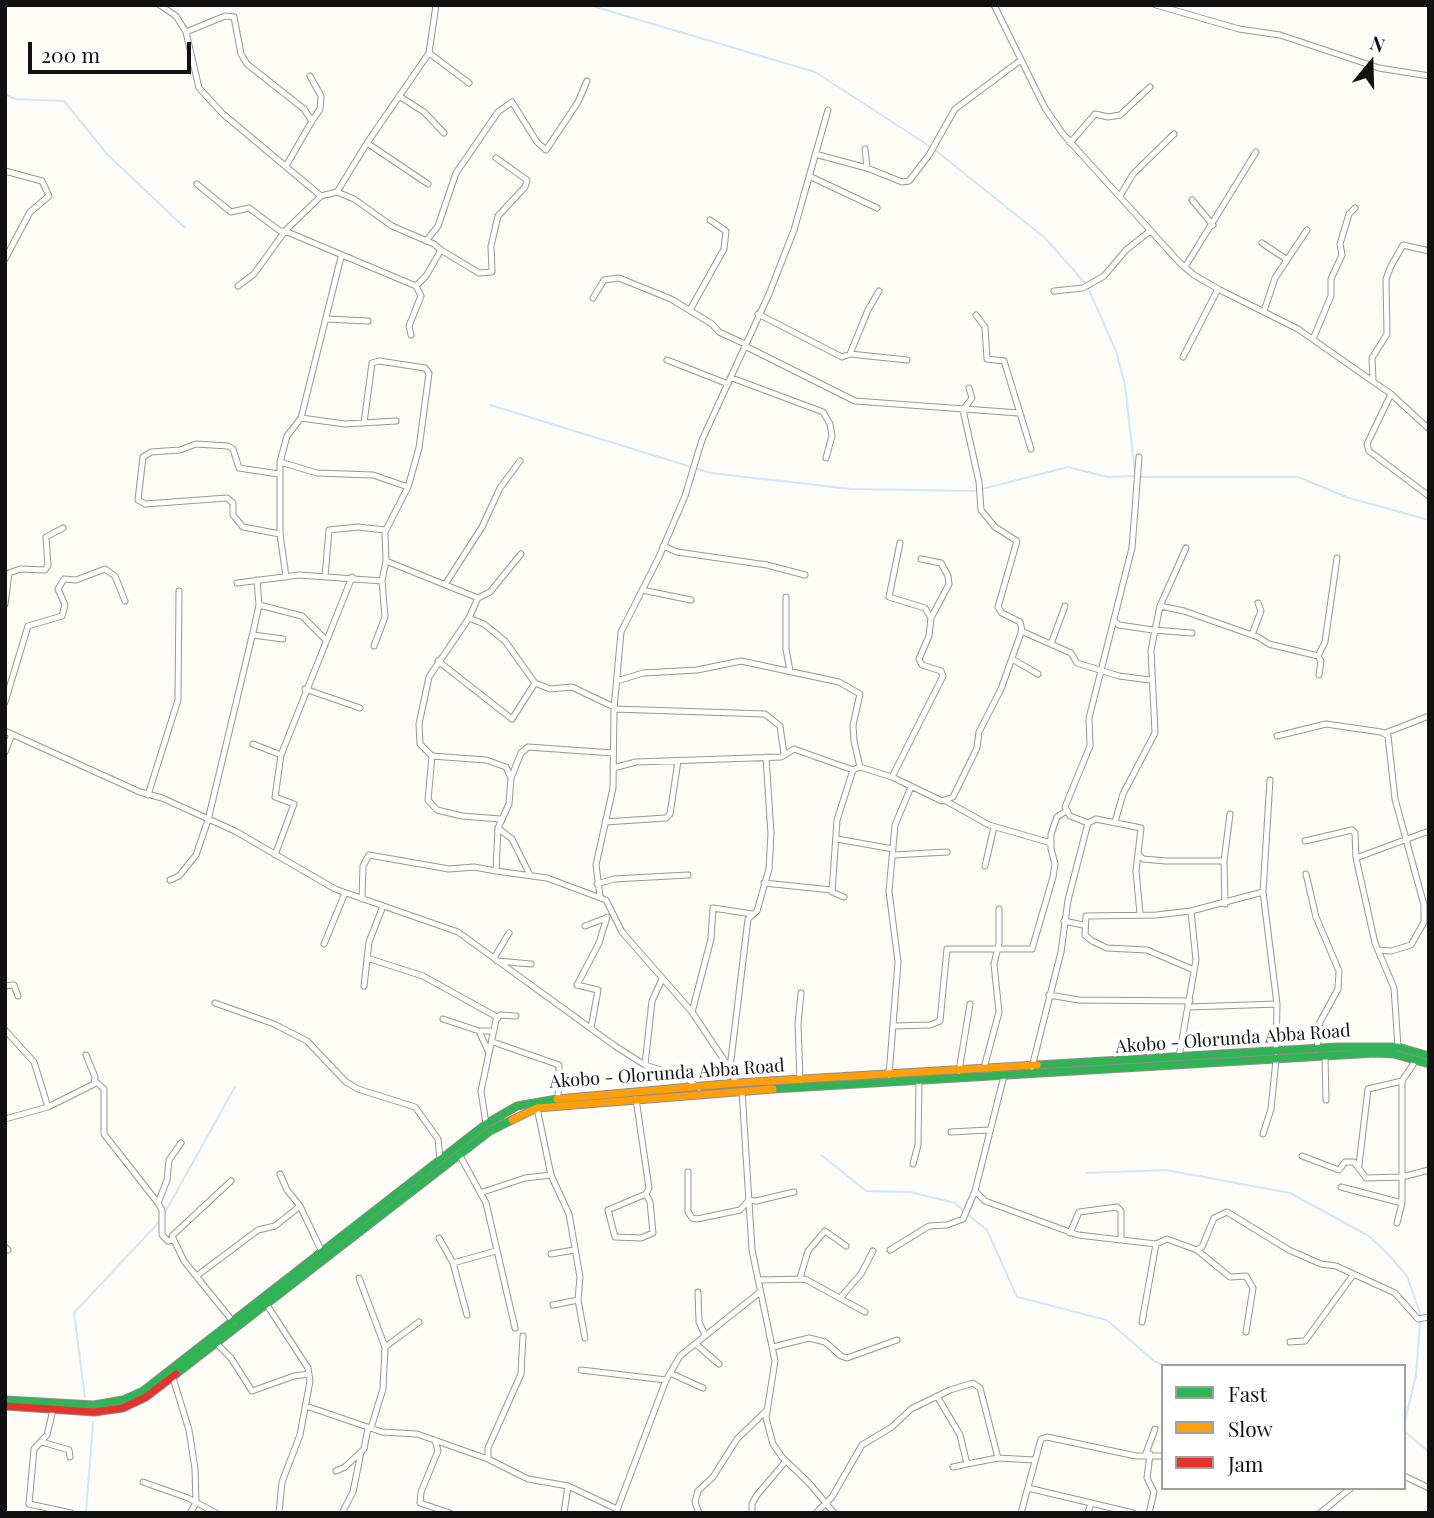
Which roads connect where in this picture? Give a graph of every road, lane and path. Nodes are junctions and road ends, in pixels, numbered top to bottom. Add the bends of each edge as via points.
1 (160, 5) edge
2 (436, 5) edge
3 (994, 5) edge
4 (1156, 5) edge
5 (186, 32) junction
6 (429, 54) junction
7 (1021, 60) junction
8 (310, 76) dead end
9 (1429, 76) edge
10 (587, 81) dead end
11 (469, 83) dead end
12 (1150, 87) dead end
13 (399, 96) junction
14 (828, 110) dead end
15 (312, 121) junction
16 (444, 134) dead end
17 (1174, 134) dead end
18 (367, 143) junction
19 (1070, 143) junction
20 (864, 149) dead end
21 (1256, 152) dead end
22 (816, 154) junction
23 (496, 158) dead end
24 (286, 166) junction
25 (867, 168) junction
26 (5, 171) edge
27 (809, 176) junction
28 (197, 184) dead end
29 (428, 184) dead end
30 (337, 192) junction
31 (321, 196) junction
32 (1120, 196) junction
33 (1192, 200) dead end
34 (877, 208) dead end
35 (1355, 208) dead end
36 (709, 220) dead end
37 (1213, 225) junction
38 (1307, 230) dead end
39 (285, 231) junction
40 (1150, 231) junction
41 (426, 241) junction
42 (1262, 243) dead end
43 (441, 250) junction
44 (1429, 251) edge
45 (341, 257) junction
46 (5, 259) edge
47 (1286, 259) junction
48 (1185, 267) junction
49 (238, 286) dead end
50 (415, 286) junction
51 (1218, 289) junction
52 (879, 291) dead end
53 (1054, 291) dead end
54 (593, 298) dead end
55 (690, 310) junction
56 (1264, 310) junction
57 (758, 314) junction
58 (976, 316) dead end
59 (327, 319) junction
60 (368, 321) dead end
61 (411, 335) dead end
62 (1313, 339) junction
63 (745, 345) junction
64 (850, 354) junction
65 (1183, 357) dead end
66 (667, 360) dead end
67 (906, 360) dead end
68 (732, 378) junction
69 (1373, 380) junction
70 (728, 384) junction
71 (969, 388) dead end
72 (1391, 394) junction
73 (963, 410) junction
74 (1019, 413) junction
75 (301, 418) junction
76 (396, 422) dead end
77 (364, 423) junction
78 (1429, 429) edge
79 (1031, 449) dead end
80 (826, 457) dead end
81 (1139, 457) dead end
82 (520, 461) dead end
83 (280, 462) junction
84 (279, 474) junction
85 (408, 487) junction
86 (1429, 496) edge
87 (63, 528) dead end
88 (385, 530) junction
89 (280, 534) junction
90 (900, 544) dead end
91 (663, 546) junction
92 (1186, 548) dead end
93 (521, 554) dead end
94 (1338, 558) dead end
95 (921, 559) dead end
96 (386, 561) junction
97 (805, 575) dead end
98 (325, 576) junction
99 (286, 577) junction
100 (352, 577) junction
101 (257, 580) junction
102 (382, 581) junction
103 (237, 583) dead end
104 (446, 583) junction
105 (642, 590) junction
106 (179, 591) dead end
107 (786, 597) dead end
108 (478, 598) junction
109 (691, 600) dead end
110 (125, 601) dead end
111 (1258, 603) dead end
112 (5, 604) edge
113 (259, 605) junction
114 (1065, 606) dead end
115 (1160, 606) junction
116 (470, 618) junction
117 (931, 618) junction
118 (1114, 621) junction
119 (1153, 630) junction
120 (1021, 631) junction
121 (1192, 633) dead end
122 (253, 635) junction
123 (1252, 635) junction
124 (283, 639) dead end
125 (326, 640) junction
126 (1051, 644) junction
127 (374, 646) dead end
128 (1318, 656) junction
129 (1012, 659) junction
130 (438, 661) junction
131 (790, 671) junction
132 (1101, 671) junction
133 (1038, 674) dead end
134 (1319, 674) dead end
135 (1150, 680) junction
136 (617, 681) junction
137 (535, 683) junction
138 (305, 689) junction
139 (5, 702) edge
140 (360, 708) dead end
141 (614, 708) junction
142 (1429, 716) edge
143 (5, 731) edge
144 (1385, 733) junction
145 (12, 734) junction
146 (1277, 736) dead end
147 (253, 744) dead end
148 (5, 752) edge
149 (613, 753) junction
150 (784, 754) junction
151 (281, 755) junction
152 (432, 755) junction
153 (766, 757) junction
154 (678, 761) junction
155 (860, 767) junction
156 (613, 768) junction
157 (853, 770) junction
158 (892, 777) junction
159 (511, 778) junction
160 (1270, 780) dead end
161 (911, 787) junction
162 (148, 795) junction
163 (946, 801) junction
164 (1066, 811) junction
165 (1230, 814) dead end
166 (500, 819) junction
167 (208, 820) junction
168 (604, 822) junction
169 (1115, 822) junction
170 (1088, 823) junction
171 (994, 827) junction
172 (498, 828) junction
173 (1429, 831) edge
174 (837, 839) junction
175 (1305, 841) dead end
176 (1405, 842) junction
177 (1051, 843) junction
178 (893, 852) junction
179 (947, 852) dead end
180 (275, 855) junction
181 (1356, 858) junction
182 (1140, 859) junction
183 (1224, 861) junction
184 (985, 866) dead end
185 (496, 871) junction
186 (1306, 873) dead end
187 (530, 875) junction
188 (688, 875) dead end
189 (170, 880) dead end
190 (764, 883) junction
191 (598, 885) junction
192 (832, 890) junction
193 (1263, 892) junction
194 (345, 893) junction
195 (598, 895) junction
196 (844, 897) dead end
197 (362, 899) junction
198 (1225, 904) junction
199 (1426, 905) edge
200 (383, 906) junction
201 (999, 909) dead end
202 (1191, 911) junction
203 (752, 914) junction
204 (1140, 914) junction
205 (609, 915) junction
206 (1064, 921) junction
207 (1083, 925) junction
208 (585, 926) dead end
209 (509, 933) dead end
210 (324, 944) dead end
211 (998, 948) junction
212 (1378, 950) junction
213 (367, 958) junction
214 (496, 960) junction
215 (531, 964) dead end
216 (1194, 970) junction
217 (662, 979) junction
218 (5, 986) edge
219 (364, 986) dead end
220 (801, 993) dead end
221 (1049, 995) junction
222 (18, 996) dead end
223 (215, 1003) dead end
224 (971, 1004) dead end
225 (1189, 1004) junction
226 (1277, 1004) junction
227 (692, 1012) junction
228 (516, 1016) dead end
229 (497, 1017) junction
230 (443, 1019) dead end
231 (893, 1026) junction
232 (591, 1028) junction
233 (5, 1030) edge
234 (479, 1031) junction
235 (494, 1031) junction
236 (493, 1042) junction
237 (1398, 1047) junction
238 (1317, 1049) junction
239 (1338, 1052) junction
240 (489, 1053) junction
241 (86, 1055) dead end
242 (1276, 1056) junction
243 (1429, 1056) edge
244 (1325, 1057) junction
245 (1179, 1058) junction
246 (1416, 1060) junction
247 (1429, 1064) edge
248 (645, 1065) junction
249 (1032, 1067) junction
250 (984, 1068) junction
251 (730, 1069) junction
252 (959, 1071) junction
253 (889, 1075) junction
254 (1004, 1076) junction
255 (851, 1077) junction
256 (800, 1080) junction
257 (96, 1081) junction
258 (1402, 1081) junction
259 (919, 1082) junction
260 (736, 1083) junction
261 (852, 1086) junction
262 (699, 1088) junction
263 (742, 1091) junction
264 (558, 1097) junction
265 (636, 1099) junction
266 (1326, 1100) dead end
267 (48, 1107) junction
268 (537, 1108) junction
269 (5, 1119) edge
270 (486, 1124) junction
271 (989, 1130) junction
272 (951, 1132) dead end
273 (1263, 1134) dead end
274 (181, 1143) dead end
275 (459, 1154) junction
276 (1302, 1156) dead end
277 (440, 1159) junction
278 (913, 1164) dead end
279 (1359, 1165) junction
280 (1429, 1170) edge
281 (688, 1172) dead end
282 (280, 1174) dead end
283 (551, 1175) junction
284 (1402, 1177) junction
285 (231, 1181) dead end
286 (1340, 1187) dead end
287 (975, 1191) junction
288 (794, 1192) dead end
289 (480, 1194) junction
290 (646, 1194) junction
291 (749, 1199) junction
292 (158, 1203) junction
293 (1402, 1203) junction
294 (300, 1206) junction
295 (1397, 1223) dead end
296 (1070, 1233) junction
297 (439, 1238) dead end
298 (173, 1240) junction
299 (1121, 1240) junction
300 (1156, 1244) junction
301 (846, 1246) dead end
302 (336, 1247) junction
303 (574, 1250) junction
304 (890, 1250) dead end
305 (1197, 1250) junction
306 (496, 1251) junction
307 (873, 1251) dead end
308 (323, 1252) junction
309 (551, 1254) dead end
310 (453, 1263) junction
311 (198, 1275) junction
312 (1353, 1275) junction
313 (359, 1278) dead end
314 (800, 1278) junction
315 (760, 1280) junction
316 (698, 1292) dead end
317 (760, 1292) junction
318 (839, 1298) junction
319 (578, 1300) junction
320 (553, 1305) dead end
321 (267, 1306) junction
322 (864, 1312) dead end
323 (467, 1315) dead end
324 (1423, 1318) edge
325 (419, 1322) dead end
326 (1142, 1322) dead end
327 (234, 1323) junction
328 (516, 1328) dead end
329 (1246, 1332) dead end
330 (705, 1335) junction
331 (523, 1336) dead end
332 (585, 1338) dead end
333 (897, 1340) dead end
334 (1290, 1342) dead end
335 (217, 1344) junction
336 (697, 1345) junction
337 (773, 1347) junction
338 (385, 1348) junction
339 (719, 1364) dead end
340 (581, 1370) dead end
341 (670, 1373) junction
342 (309, 1374) junction
343 (173, 1378) junction
344 (666, 1380) junction
345 (703, 1388) dead end
346 (937, 1396) junction
347 (5, 1400) edge
348 (33, 1405) junction
349 (5, 1406) edge
350 (306, 1406) junction
351 (53, 1410) junction
352 (766, 1410) junction
353 (369, 1428) junction
354 (1155, 1429) dead end
355 (435, 1440) junction
356 (42, 1442) junction
357 (361, 1451) junction
358 (1148, 1455) junction
359 (1161, 1456) edge
360 (70, 1457) dead end
361 (998, 1458) junction
362 (488, 1459) junction
363 (1034, 1460) junction
364 (785, 1462) junction
365 (967, 1464) junction
366 (953, 1467) dead end
367 (335, 1471) dead end
368 (1406, 1477) edge
369 (143, 1482) dead end
370 (568, 1486) junction
371 (1028, 1488) junction
372 (1429, 1488) edge
373 (1349, 1490) edge
374 (825, 1501) junction
375 (196, 1503) junction
376 (1091, 1503) junction
377 (616, 1511) edge
378 (71, 1513) edge
379 (190, 1513) edge
380 (216, 1513) edge
381 (279, 1513) edge
382 (342, 1513) edge
383 (450, 1513) edge
384 (564, 1513) edge
385 (699, 1513) edge
386 (752, 1513) edge
387 (816, 1513) edge
388 (834, 1513) edge
389 (1021, 1513) edge
390 (1088, 1513) edge
391 (1133, 1513) edge
392 (1149, 1513) edge
393 (1320, 1513) edge

1 - 5 street via 176,16
2 - 6 street
3 - 7 street
4 - 9 street via 1238,29 1280,35 1379,68
5 - 15 street via 225,16 234,18 247,64 304,109
5 - 24 street via 199,88
6 - 11 street
6 - 13 street
7 - 19 street via 1045,108
7 - 25 street via 955,109 909,180 902,182
8 - 15 street via 321,96
10 - 41 street via 546,150 512,102 498,112 456,173 438,226
12 - 19 street via 1119,115 1096,114
13 - 16 street via 424,112
13 - 18 street
14 - 22 street
15 - 24 street
17 - 32 street via 1133,174
18 - 29 street
18 - 30 street
19 - 32 street
20 - 25 street
21 - 37 street
22 - 25 street
22 - 27 street
23 - 43 street via 527,184 498,216 491,246 492,272 479,273
24 - 31 street
26 - 46 street via 42,181 49,196 30,212
27 - 34 street
27 - 57 street via 793,230
28 - 39 street via 232,212 249,208
30 - 31 street
30 - 41 street
31 - 39 street
32 - 40 street
33 - 37 street
35 - 62 street via 1340,244 1342,255 1331,279 1331,296
36 - 55 street via 726,231 724,249
37 - 48 street
38 - 47 street
39 - 45 street
39 - 49 street via 254,274
40 - 48 street
40 - 53 street via 1104,276 1083,288
41 - 43 street
42 - 47 street
43 - 50 street
44 - 69 street via 1404,245 1391,266 1386,279 1387,334 1372,358
45 - 50 street
45 - 59 street
47 - 56 street
48 - 51 street
50 - 61 street via 421,296 409,326
51 - 56 street
51 - 65 street
52 - 64 street
54 - 55 street via 604,280 613,277 664,295
55 - 63 street
56 - 62 street
57 - 63 street
57 - 64 street via 842,357
58 - 74 street via 985,327 987,359 1004,361
59 - 60 street
59 - 75 street
62 - 69 street
63 - 68 street
63 - 73 street via 850,400
64 - 67 street
66 - 70 street
68 - 70 street
68 - 80 street via 823,412 832,436
69 - 72 street
70 - 91 street
71 - 73 street via 972,398
72 - 78 street
72 - 86 street via 1367,444 1369,451
73 - 74 street
73 - 120 street via 981,510 995,527 1017,541 999,607 1020,622
74 - 79 street
75 - 77 street
75 - 83 street via 288,436
76 - 77 street
77 - 85 street via 372,363 425,368 429,373 419,448
81 - 118 street via 1132,548
82 - 104 street via 499,488 482,527
83 - 84 street
83 - 85 street via 317,473 373,475
84 - 89 street
84 - 89 street via 239,468 228,446 196,444 151,452 143,457 138,500 145,504 227,498 243,527
85 - 88 street
87 - 112 street via 46,537 45,570 9,573
88 - 96 street
88 - 98 street via 329,530
89 - 99 street
90 - 117 street via 889,597 925,608
91 - 97 street
91 - 105 street
92 - 115 street
93 - 108 street via 490,592
94 - 128 street via 1325,642
95 - 117 street via 940,563 948,576 949,584
96 - 102 street
96 - 104 street
98 - 99 street
98 - 100 street
99 - 101 street
100 - 102 street
100 - 125 street
101 - 103 street
101 - 113 street
102 - 127 street via 385,617
104 - 108 street
105 - 109 street
105 - 136 street via 621,632
106 - 162 street via 178,700
107 - 131 street
108 - 116 street
110 - 139 street via 115,576 105,569 76,580 64,579 58,589 65,605 62,616 28,626
111 - 123 street via 1259,617
113 - 122 street
113 - 125 street via 302,616
114 - 126 street
115 - 119 street
115 - 123 street
116 - 130 street
116 - 137 street via 505,641
117 - 158 street via 919,659 943,676
118 - 119 street
118 - 132 street
119 - 121 street
119 - 135 street
120 - 126 street
120 - 129 street
122 - 124 street
122 - 167 street
123 - 128 street
125 - 138 street
126 - 132 street via 1070,653 1077,663
128 - 134 street
129 - 133 street
129 - 163 street via 979,732 977,748 956,793
130 - 137 street via 512,719
130 - 152 street via 426,686 419,724 420,744
131 - 136 street via 741,661 697,670 643,673
131 - 155 street via 839,682 860,694 853,725
132 - 135 street
132 - 164 street via 1089,718 1090,746
135 - 169 street via 1155,733 1123,794
136 - 141 street
137 - 141 street via 550,689 572,687
138 - 140 street
138 - 151 street
141 - 149 street
141 - 150 street via 765,714 780,726
142 - 144 street
143 - 145 street
144 - 146 street via 1326,724
144 - 176 street
145 - 148 street
145 - 162 street
147 - 151 street
149 - 156 street
149 - 159 street via 527,747
150 - 153 street
150 - 157 street via 794,749
151 - 180 street via 275,797 294,803
152 - 159 street via 486,760 506,767
152 - 166 street via 428,800 437,810
153 - 154 street
153 - 190 street via 771,834
154 - 156 street via 636,762
154 - 168 street via 666,818
155 - 157 street
155 - 158 street
156 - 168 street via 612,796
157 - 174 street via 837,820
158 - 161 street
159 - 166 street via 509,804
160 - 193 street
161 - 163 street
161 - 178 street via 895,825
162 - 167 street
163 - 171 street
164 - 170 street
164 - 177 street via 1054,822
165 - 183 street
166 - 172 street
167 - 180 street
167 - 189 street via 196,855
168 - 191 street via 596,865
169 - 170 street via 1093,819
169 - 182 street via 1141,828
170 - 206 street
171 - 177 street
171 - 184 street
172 - 185 street
172 - 187 street via 512,839
173 - 176 street
174 - 178 street
174 - 192 street
175 - 181 street via 1352,830
176 - 181 street
176 - 199 street
177 - 211 street via 1053,877 1035,944 1029,950
178 - 179 street
178 - 231 street via 888,904 898,962
180 - 194 street
181 - 212 street
182 - 183 street
182 - 204 street
183 - 198 street
185 - 187 street
185 - 197 street via 449,869 369,855 363,866
186 - 238 street via 1316,917 1339,971 1338,989 1320,1022
187 - 195 street
188 - 191 street via 614,879
190 - 192 street
190 - 203 street via 757,911
191 - 195 street
192 - 196 street
193 - 198 street
193 - 226 street
194 - 197 street
194 - 210 street
195 - 205 street via 606,900
197 - 200 street
198 - 202 street
199 - 212 street via 1424,922 1411,945
200 - 213 street
200 - 214 street via 458,932
201 - 211 street
202 - 204 street
202 - 216 street
203 - 227 street via 713,908 711,939
203 - 251 street via 743,946
204 - 207 street via 1086,916
205 - 208 street
205 - 217 street
205 - 232 street via 577,985 598,990
206 - 207 street
206 - 221 street
207 - 216 street via 1085,935 1107,948 1146,950
209 - 214 street
211 - 231 street via 947,949 940,1021
211 - 250 street via 994,964 999,1012
212 - 237 street via 1394,988
213 - 219 street
213 - 229 street via 423,976
214 - 215 street
214 - 232 street
216 - 225 street
217 - 227 street
217 - 248 street via 652,1001
218 - 222 street via 14,985
220 - 256 street
221 - 225 street
221 - 249 street
223 - 277 street via 307,1041 358,1089 415,1107 438,1139
224 - 252 street
225 - 226 street
225 - 245 street
226 - 242 street
227 - 251 street
228 - 229 street
229 - 235 street
230 - 234 street
231 - 253 street
232 - 248 street
233 - 267 street via 34,1062
234 - 235 street
234 - 240 street
235 - 236 street
236 - 240 street
236 - 264 street via 559,1065
237 - 239 main road, Akobo - Olorunda Abba Road
237 - 243 main road, Akobo - Olorunda Abba Road
238 - 239 main road, Akobo - Olorunda Abba Road
238 - 242 main road, Akobo - Olorunda Abba Road
239 - 244 main road, Akobo - Olorunda Abba Road
239 - 246 main road, Akobo - Olorunda Abba Road
240 - 270 street via 481,1091
241 - 257 street
242 - 244 main road, Akobo - Olorunda Abba Road
242 - 245 main road, Akobo - Olorunda Abba Road
242 - 254 main road, Akobo - Olorunda Abba Road
242 - 273 street via 1271,1109
244 - 266 street
245 - 249 main road, Akobo - Olorunda Abba Road
246 - 247 main road, Akobo - Olorunda Abba Road
246 - 258 street
248 - 262 street via 685,1078
249 - 250 main road, Akobo - Olorunda Abba Road
250 - 252 main road, Akobo - Olorunda Abba Road
251 - 260 street
252 - 253 main road, Akobo - Olorunda Abba Road
253 - 255 main road, Akobo - Olorunda Abba Road
254 - 259 main road, Akobo - Olorunda Abba Road
254 - 271 street
255 - 256 main road, Akobo - Olorunda Abba Road
255 - 261 main road
256 - 260 main road, Akobo - Olorunda Abba Road
257 - 267 street
257 - 292 street via 104,1089 104,1134
258 - 279 street via 1368,1090
258 - 284 street
259 - 261 main road, Akobo - Olorunda Abba Road
259 - 278 street via 918,1145
260 - 262 main road, Akobo - Olorunda Abba Road
261 - 263 main road, Akobo - Olorunda Abba Road
262 - 264 main road, Akobo - Olorunda Abba Road
263 - 265 main road, Akobo - Olorunda Abba Road
263 - 291 street
264 - 270 main road, Akobo - Olorunda Abba Road via 517,1106
265 - 268 main road, Akobo - Olorunda Abba Road
265 - 290 street via 648,1175
267 - 269 street
268 - 275 main road, Akobo - Olorunda Abba Road via 490,1131
268 - 283 street
270 - 277 main road, Akobo - Olorunda Abba Road
271 - 272 street
271 - 287 street
274 - 292 street via 169,1160
275 - 289 street
275 - 302 main road, Akobo - Olorunda Abba Road
276 - 279 street via 1339,1170 1347,1161
277 - 302 main road, Akobo - Olorunda Abba Road
279 - 284 street via 1366,1178
280 - 284 street
281 - 291 street via 691,1218 740,1210
282 - 294 street
283 - 289 street via 525,1178
283 - 303 street via 569,1214
284 - 293 street
285 - 298 street via 175,1232
286 - 293 street
287 - 296 street via 997,1207
287 - 304 street via 963,1219 929,1226
288 - 291 street
289 - 306 street
290 - 290 street via 608,1210 615,1237 641,1238 653,1233
291 - 315 street via 753,1260
292 - 298 street via 162,1235
293 - 295 street
294 - 308 street
294 - 311 street via 275,1226 258,1230
296 - 299 street
296 - 299 street via 1079,1212 1117,1207
297 - 310 street
298 - 311 street
299 - 300 street
300 - 305 street via 1167,1239
300 - 326 street
301 - 314 street via 825,1231 808,1251
302 - 308 main road, Akobo - Olorunda Abba Road
302 - 321 main road, Akobo - Olorunda Abba Road
303 - 309 street
303 - 319 street via 580,1277
305 - 312 street via 1214,1218 1227,1212 1289,1250
305 - 329 street via 1230,1277 1246,1276 1253,1287
306 - 310 street
306 - 328 street
307 - 318 street
308 - 327 main road, Akobo - Olorunda Abba Road
310 - 323 street
311 - 327 street
312 - 324 street via 1395,1293
312 - 334 street via 1305,1341
313 - 338 street
314 - 315 street
314 - 318 street
315 - 317 street
316 - 330 street via 699,1322
317 - 330 street
317 - 337 street
318 - 322 street
319 - 320 street
319 - 332 street
321 - 335 main road, Akobo - Olorunda Abba Road
321 - 342 street
325 - 338 street
327 - 348 main road, Akobo - Olorunda Abba Road via 160,1380 123,1400
330 - 336 street
331 - 362 street via 521,1374 488,1448
333 - 337 street via 848,1358 825,1342 809,1338
335 - 342 street via 251,1391
335 - 343 main road, Akobo - Olorunda Abba Road
336 - 339 street
336 - 341 street via 680,1356
337 - 352 street via 775,1371
338 - 353 street via 383,1389
340 - 344 street
341 - 344 street
341 - 345 street
342 - 350 street
343 - 351 main road, Akobo - Olorunda Abba Road via 123,1408
343 - 375 street via 189,1430
344 - 377 street
346 - 361 street via 977,1384
346 - 365 street via 960,1435
346 - 374 street via 911,1409 862,1446 832,1497
347 - 348 main road, Akobo - Olorunda Abba Road
348 - 349 main road, Akobo - Olorunda Abba Road
348 - 351 main road, Akobo - Olorunda Abba Road
350 - 353 street
350 - 381 street via 282,1482
351 - 356 street
352 - 364 street via 773,1444
352 - 385 street via 737,1439 713,1477 698,1491
353 - 355 street
353 - 357 street
354 - 358 street
355 - 362 street
355 - 383 street via 438,1451 420,1503
356 - 360 street via 69,1450
356 - 378 street via 34,1449 29,1504
357 - 367 street
357 - 382 street via 353,1492
358 - 359 street
358 - 363 street via 1047,1437 1038,1442
358 - 392 street via 1147,1478 1154,1492
361 - 363 street
361 - 365 street
362 - 370 street via 528,1479
363 - 371 street
364 - 374 street
364 - 386 street via 757,1495
365 - 366 street
368 - 372 street
369 - 375 street
370 - 377 street
370 - 384 street
371 - 376 street
371 - 389 street
373 - 393 street
374 - 387 street
374 - 388 street
375 - 379 street
375 - 380 street
376 - 390 street
376 - 391 street

